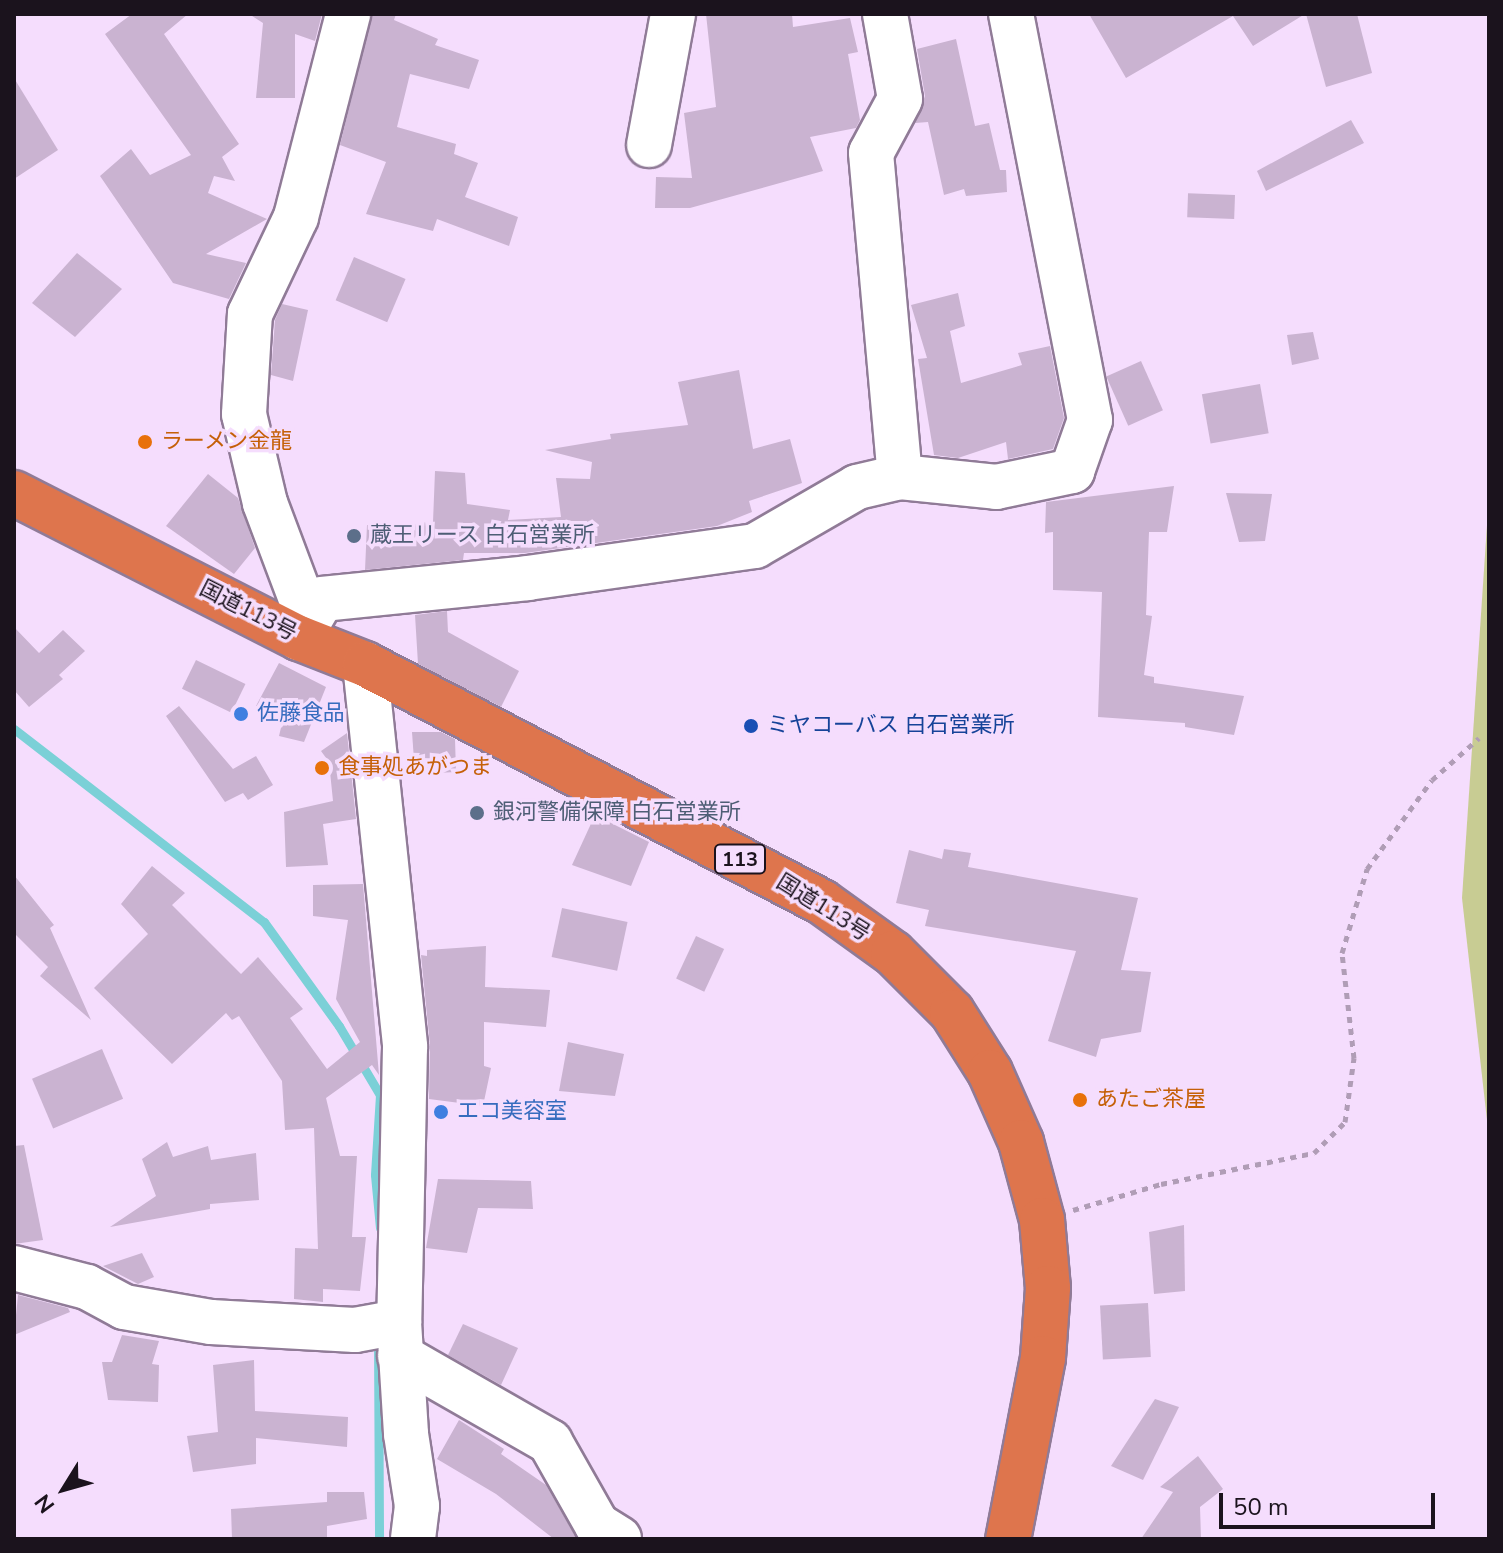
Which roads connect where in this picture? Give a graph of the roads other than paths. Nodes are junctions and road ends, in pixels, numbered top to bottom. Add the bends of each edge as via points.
1 (348, 14) edge
2 (673, 14) edge
3 (885, 14) edge
4 (1011, 14) edge
5 (649, 145) dead end
6 (900, 477) junction
7 (14, 493) edge
8 (299, 638) junction
9 (365, 664) junction
10 (14, 1268) edge
11 (386, 1334) junction
12 (413, 1539) edge
13 (619, 1539) edge
14 (1008, 1539) edge

1 - 8 street via 296,217 250,314 244,414 265,503 304,607
2 - 5 street
3 - 6 street via 900,99 871,153
4 - 6 street via 1090,420 1072,471 996,487
6 - 8 street via 857,487 755,546 528,578 322,599
7 - 8 highway, 国道113号 / 113
8 - 9 highway, 国道113号 / 113
9 - 11 street via 405,1047
9 - 14 highway, 国道113号 / 113 via 822,902 893,953 952,1012 990,1072 1021,1142 1042,1220 1048,1288 1043,1358
10 - 11 street via 87,1287 124,1307 211,1322
11 - 12 street via 417,1506
11 - 13 street via 550,1442 597,1525

